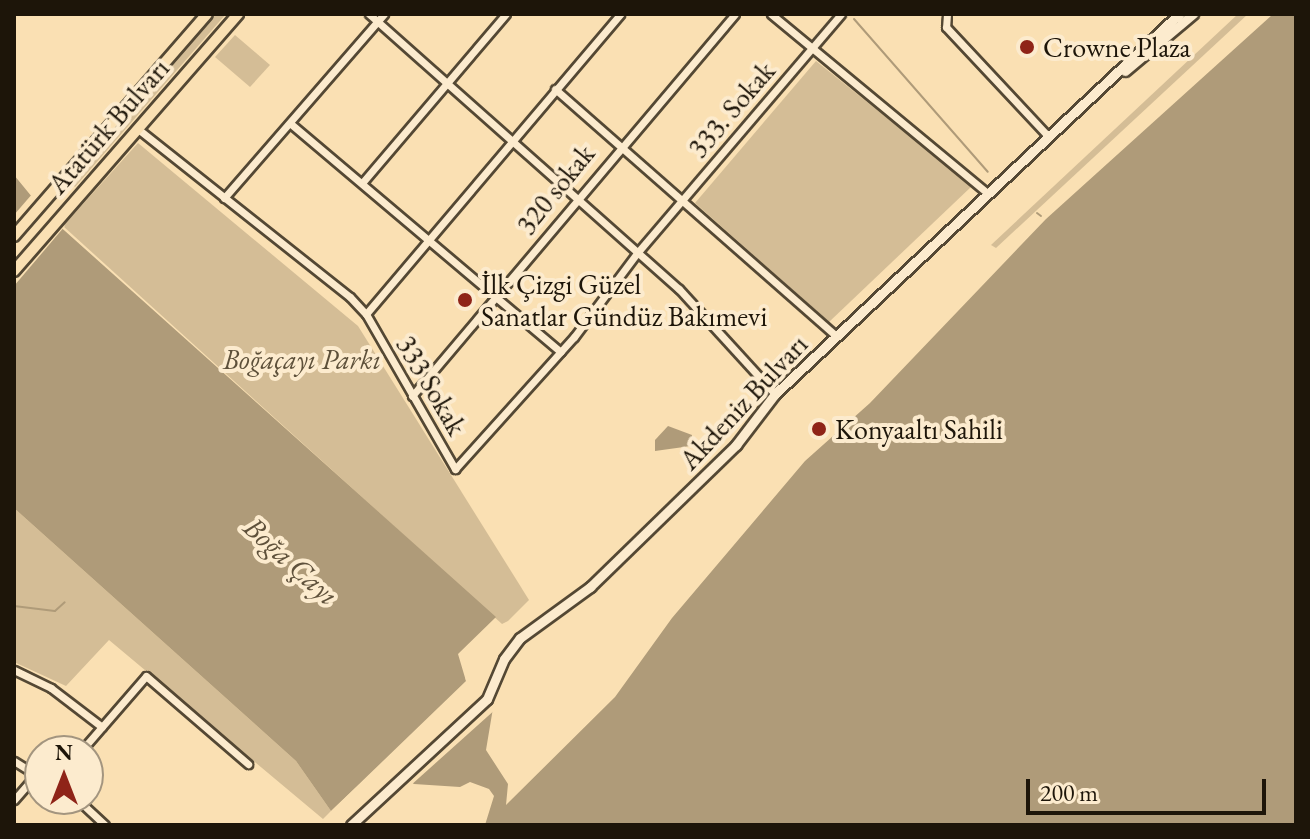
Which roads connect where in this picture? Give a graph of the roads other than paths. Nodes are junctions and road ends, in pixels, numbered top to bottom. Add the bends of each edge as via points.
1 (207, 14) edge
2 (238, 14) edge
3 (369, 14) edge
4 (384, 14) edge
5 (506, 14) edge
6 (620, 14) edge
7 (735, 14) edge
8 (771, 14) edge
9 (841, 14) edge
10 (947, 14) edge
11 (1179, 14) edge
12 (1193, 14) edge
13 (377, 21) junction
14 (813, 47) junction
15 (1145, 52) junction
16 (445, 83) junction
17 (555, 89) junction
18 (291, 124) junction
19 (138, 129) junction
20 (1046, 134) junction
21 (511, 141) junction
22 (619, 146) junction
23 (362, 183) junction
24 (986, 192) junction
25 (224, 198) junction
26 (574, 199) junction
27 (682, 200) junction
28 (14, 236) edge
29 (430, 241) junction
30 (637, 253) junction
31 (14, 271) edge
32 (496, 297) junction
33 (366, 314) junction
34 (836, 336) junction
35 (561, 352) junction
36 (775, 394) junction
37 (412, 396) junction
38 (14, 670) edge
39 (102, 727) junction
40 (95, 735) edge
41 (248, 764) dead end
42 (351, 825) edge

1 - 28 main road, Atatürk Bulvarı
2 - 19 main road, Atatürk Bulvarı
3 - 13 street
4 - 13 street
5 - 16 street
6 - 17 street
7 - 22 street, 320 sokak
8 - 14 street
9 - 14 street
10 - 20 street via 946,27
11 - 15 main road, Akdeniz Bulvarı
12 - 15 main road
13 - 16 street
13 - 18 street
14 - 24 street
14 - 27 street, 333. Sokak
15 - 20 main road, Akdeniz Bulvarı
16 - 21 street
16 - 23 street
17 - 21 street
17 - 22 street
18 - 23 street
18 - 25 street
19 - 25 street, 333 Sokak
19 - 31 main road, Atatürk Bulvarı
20 - 24 main road, Akdeniz Bulvarı
21 - 26 street
21 - 29 street
22 - 26 street, 320 sokak
22 - 27 street
23 - 29 street
24 - 34 main road, Akdeniz Bulvarı
25 - 33 street, 333 Sokak
26 - 30 street
26 - 32 street, 320 sokak
27 - 30 street, 333 Sokak
27 - 34 street
29 - 32 street
29 - 33 street
30 - 35 street, 333 Sokak
30 - 36 street via 717,327
32 - 35 street
32 - 37 street, 320 sokak
33 - 37 street, 333 Sokak
34 - 36 main road, Akdeniz Bulvarı
35 - 37 street, 333 Sokak via 455,469
36 - 42 main road, Akdeniz Bulvarı via 736,445 590,587 514,645 487,699
38 - 39 street via 51,688
39 - 40 street
39 - 41 street via 146,676

